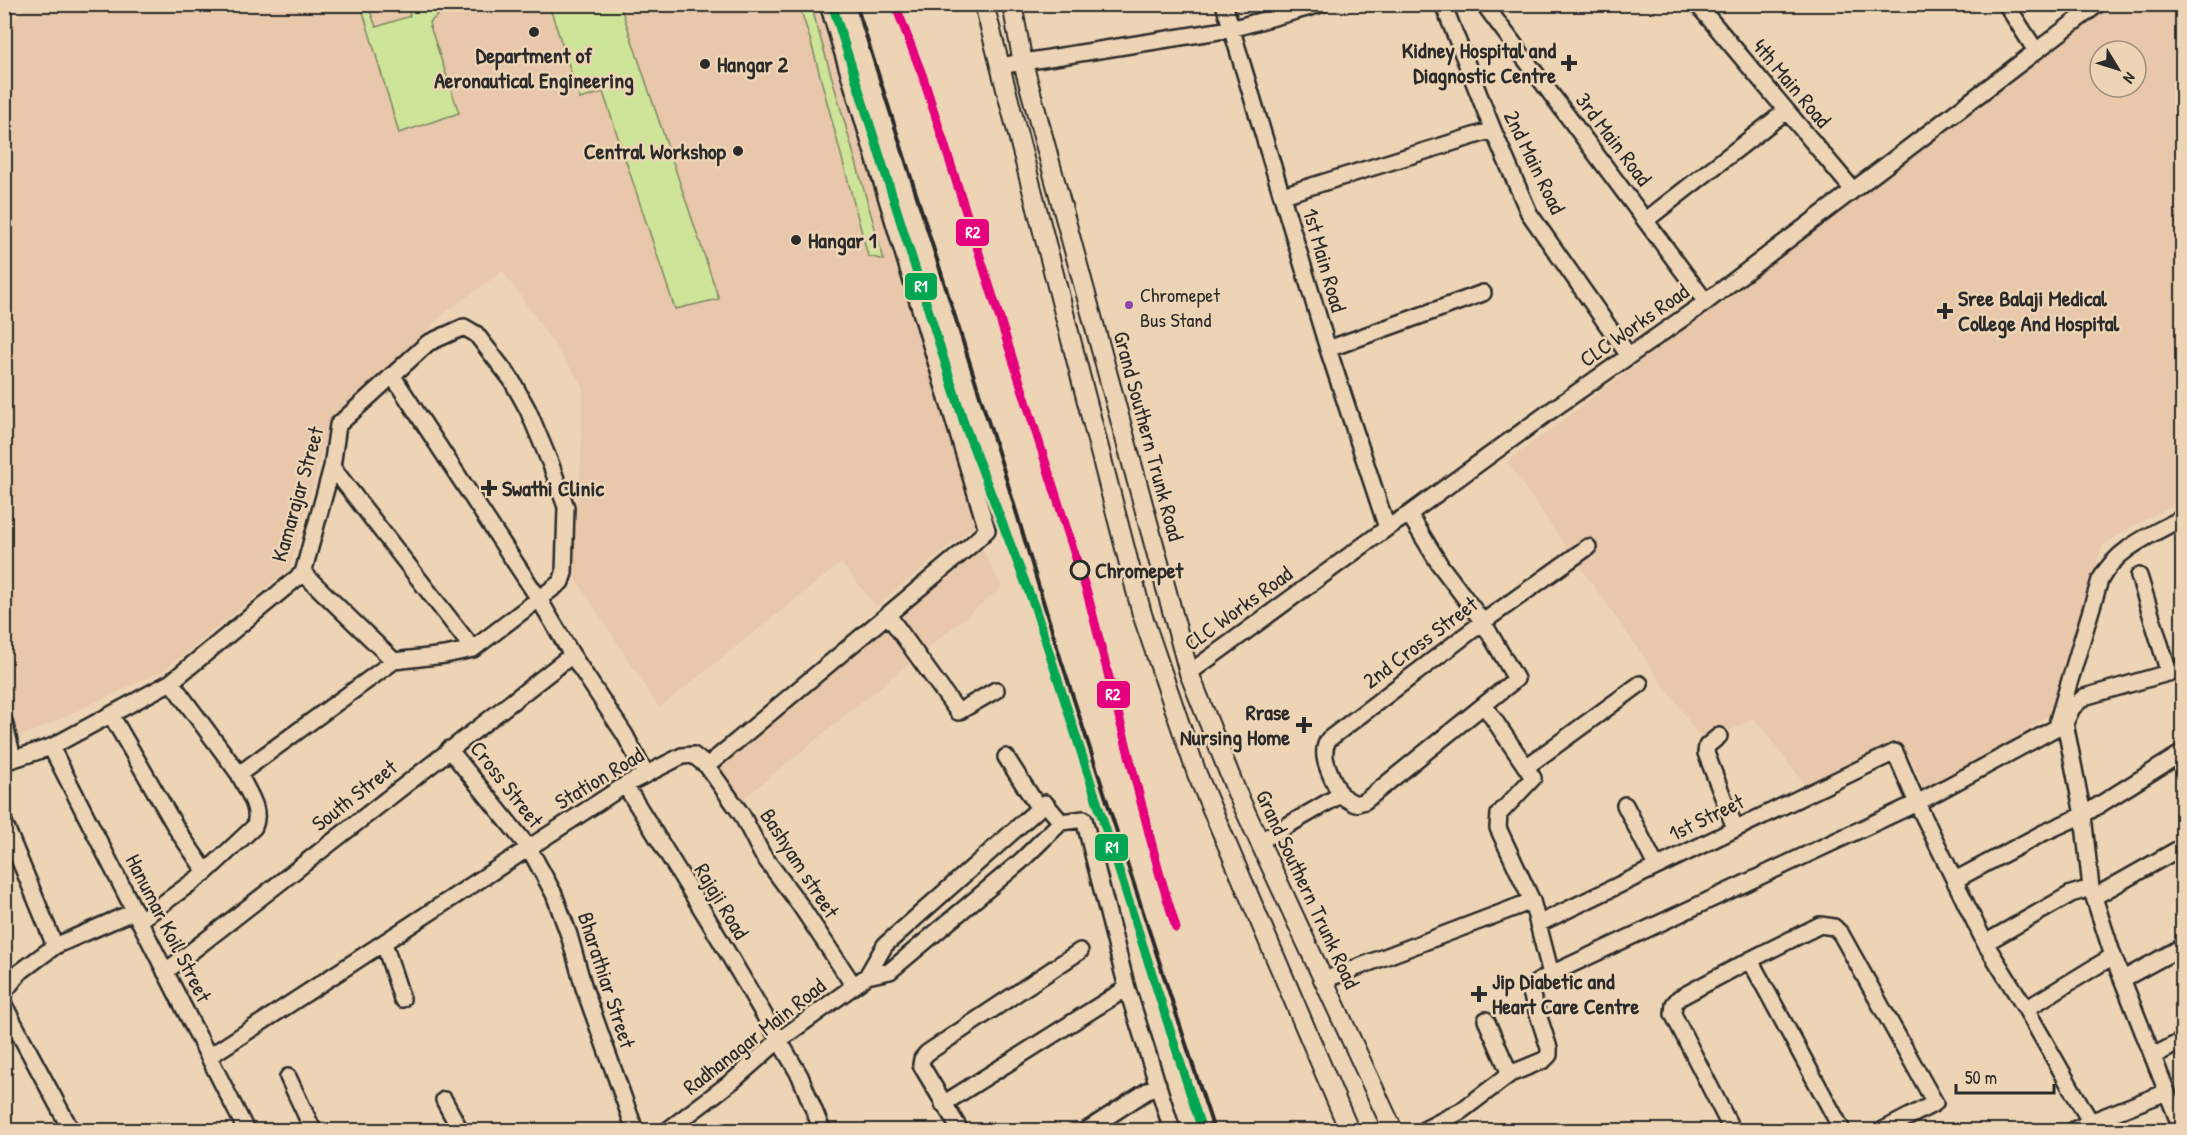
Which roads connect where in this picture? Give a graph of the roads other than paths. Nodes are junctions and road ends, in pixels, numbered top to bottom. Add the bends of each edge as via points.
1 (828, 4) edge
2 (984, 4) edge
3 (1012, 4) edge
4 (1224, 4) edge
5 (1321, 4) edge
6 (1443, 4) edge
7 (1484, 4) edge
8 (1698, 4) edge
9 (2006, 4) edge
10 (2098, 4) edge
11 (1231, 29) junction
12 (2036, 51) junction
13 (1023, 63) junction
14 (999, 66) junction
15 (1786, 111) junction
16 (1493, 130) junction
17 (1853, 190) junction
18 (1283, 195) junction
19 (1646, 220) junction
20 (1483, 293) dead end
21 (1706, 302) junction
22 (1328, 349) junction
23 (1629, 356) junction
24 (392, 375) junction
25 (332, 467) junction
26 (1409, 514) junction
27 (2182, 518) edge
28 (1387, 528) junction
29 (1588, 547) dead end
30 (303, 573) junction
31 (2139, 576) dead end
32 (539, 599) junction
33 (888, 615) junction
34 (1484, 622) junction
35 (473, 649) junction
36 (572, 655) junction
37 (394, 661) junction
38 (2176, 671) edge
39 (1189, 673) junction
40 (171, 682) junction
41 (1640, 684) dead end
42 (996, 690) dead end
43 (1484, 705) junction
44 (111, 714) junction
45 (4, 721) edge
46 (2061, 725) junction
47 (1719, 736) dead end
48 (51, 747) junction
49 (449, 748) junction
50 (2182, 753) edge
51 (1006, 757) dead end
52 (9, 760) edge
53 (707, 766) junction
54 (1526, 767) junction
55 (239, 774) junction
56 (646, 775) junction
57 (625, 785) junction
58 (1340, 795) junction
59 (1917, 804) junction
60 (1625, 805) dead end
61 (1038, 807) junction
62 (2083, 815) junction
63 (4, 822) edge
64 (1061, 822) junction
65 (1734, 828) junction
66 (1259, 842) junction
67 (2182, 847) edge
68 (529, 848) junction
69 (1656, 866) junction
70 (206, 872) junction
71 (1954, 880) junction
72 (2093, 892) junction
73 (1532, 901) junction
74 (137, 916) junction
75 (1538, 924) junction
76 (384, 943) junction
77 (1985, 943) junction
78 (55, 946) junction
79 (2182, 947) edge
80 (1080, 951) dead end
81 (2113, 956) junction
82 (1750, 960) junction
83 (165, 972) junction
84 (1551, 974) junction
85 (867, 976) junction
86 (2123, 979) junction
87 (1324, 980) junction
88 (854, 986) junction
89 (1128, 988) junction
90 (4, 992) edge
91 (402, 999) dead end
92 (4, 1005) edge
93 (2026, 1009) junction
94 (1486, 1020) dead end
95 (778, 1041) junction
96 (2182, 1041) edge
97 (210, 1056) junction
98 (2153, 1056) junction
99 (1510, 1074) junction
100 (288, 1077) dead end
101 (1158, 1084) junction
102 (2167, 1092) junction
103 (444, 1100) dead end
104 (943, 1104) junction
105 (2093, 1126) edge
106 (71, 1131) edge
107 (246, 1131) edge
108 (313, 1131) edge
109 (460, 1131) edge
110 (635, 1131) edge
111 (668, 1131) edge
112 (822, 1131) edge
113 (960, 1131) edge
114 (1087, 1131) edge
115 (1172, 1131) edge
116 (1349, 1131) edge
117 (1393, 1131) edge
118 (1424, 1131) edge
119 (1732, 1131) edge
120 (1842, 1131) edge
121 (1883, 1131) edge
122 (2074, 1131) edge
123 (2182, 1131) edge

1 - 33 street via 987,530
2 - 14 main road
3 - 13 main road, Grand Southern Trunk Road
4 - 11 street, 1st Main Road
5 - 11 street
6 - 16 street, 2nd Main Road
7 - 19 street, 3rd Main Road
8 - 15 street, 4th Main Road
9 - 12 street
10 - 12 street, CLC Works Road
11 - 13 street
11 - 18 street, 1st Main Road
12 - 17 street, CLC Works Road
13 - 14 street
13 - 39 main road, Grand Southern Trunk Road
14 - 116 main road via 1143,614 1197,774
15 - 17 street, 4th Main Road
15 - 19 street
16 - 18 street
16 - 23 street, 2nd Main Road via 1529,213
17 - 21 street, CLC Works Road
18 - 22 street, 1st Main Road
19 - 21 street, 3rd Main Road
20 - 22 street
21 - 23 street, CLC Works Road
22 - 28 street, 1st Main Road
23 - 26 street, CLC Works Road
24 - 25 street, Kamarajar Street via 339,425
24 - 32 street
24 - 32 street, Kamarajar Street via 428,343 464,327 476,334 511,379 528,410 566,507 564,573 561,582
25 - 30 street, Kamarajar Street
25 - 35 street
26 - 28 street, CLC Works Road
26 - 34 street via 1440,565
27 - 46 street via 2134,544 2106,568
28 - 39 street, CLC Works Road
29 - 34 street, 2nd Cross Street
30 - 37 street
30 - 40 street, Kamarajar Street
31 - 38 street
32 - 35 street
32 - 36 street
33 - 42 street via 958,712
33 - 53 street
34 - 43 street via 1516,679
34 - 58 street, 2nd Cross Street via 1329,739 1323,754
35 - 37 street
36 - 49 street, South Street
36 - 56 street via 625,735
37 - 55 street
38 - 46 street via 2084,697
39 - 66 main road, Grand Southern Trunk Road
40 - 44 street, Kamarajar Street
40 - 55 street
41 - 54 street
43 - 54 street
43 - 58 street via 1365,801 1355,804
44 - 48 street, Kamarajar Street
44 - 70 street
45 - 52 street
46 - 59 street
46 - 62 street
47 - 65 street via 1707,746 1706,753
48 - 52 street, Kamarajar Street
48 - 74 street, Hanumar Koil Street
49 - 68 street, Cross Street
49 - 83 street, South Street
50 - 62 street
51 - 61 street
53 - 56 street, Station Road via 693,755 682,756
53 - 88 street, Bashyam street via 742,815 762,854
54 - 73 street via 1533,778 1499,814 1498,828
55 - 70 street via 257,810 254,828
56 - 57 street, Station Road
57 - 68 street, Station Road
57 - 95 street, Rajaji Road
58 - 66 street
59 - 65 street, 1st Street via 1895,752
59 - 71 street
59 - 84 street
60 - 69 street
61 - 64 street via 1045,803
61 - 85 street via 885,945
62 - 71 street
62 - 72 street
63 - 78 street
64 - 85 street via 1021,861 890,971
64 - 89 street via 1084,819
65 - 69 street, 1st Street
66 - 87 main road, Grand Southern Trunk Road
67 - 72 street
68 - 76 street, Station Road
68 - 110 street, Bharathiar Street via 554,894
69 - 75 street, 1st Street
70 - 74 street
71 - 77 street
72 - 77 street via 2071,894
72 - 81 street
73 - 75 street
73 - 87 street
74 - 78 street
74 - 83 street, Hanumar Koil Street
75 - 84 street
76 - 91 street
76 - 97 street, Station Road
77 - 93 street
78 - 90 street via 20,972
79 - 86 street
80 - 104 street via 927,1053 921,1065
81 - 86 street
81 - 93 street
82 - 119 street via 1674,1004 1673,1014
82 - 120 street
82 - 121 street via 1820,925 1833,927 1841,934 1935,1103
83 - 97 street, Hanumar Koil Street
84 - 99 street via 1536,983 1532,993 1549,1055
85 - 88 street, Radhanagar Main Road
86 - 98 street
87 - 117 main road, Grand Southern Trunk Road
88 - 95 street, Radhanagar Main Road
89 - 101 street
89 - 104 street
92 - 106 street
93 - 105 street
94 - 99 street
95 - 111 street, Radhanagar Main Road
95 - 112 street, Rajaji Road via 800,1076
96 - 98 street
97 - 107 street, Hanumar Koil Street
98 - 102 street
99 - 118 street via 1461,1111
100 - 108 street
101 - 114 street
101 - 115 street
102 - 105 street
102 - 123 street
103 - 109 street
104 - 113 street
105 - 122 street

